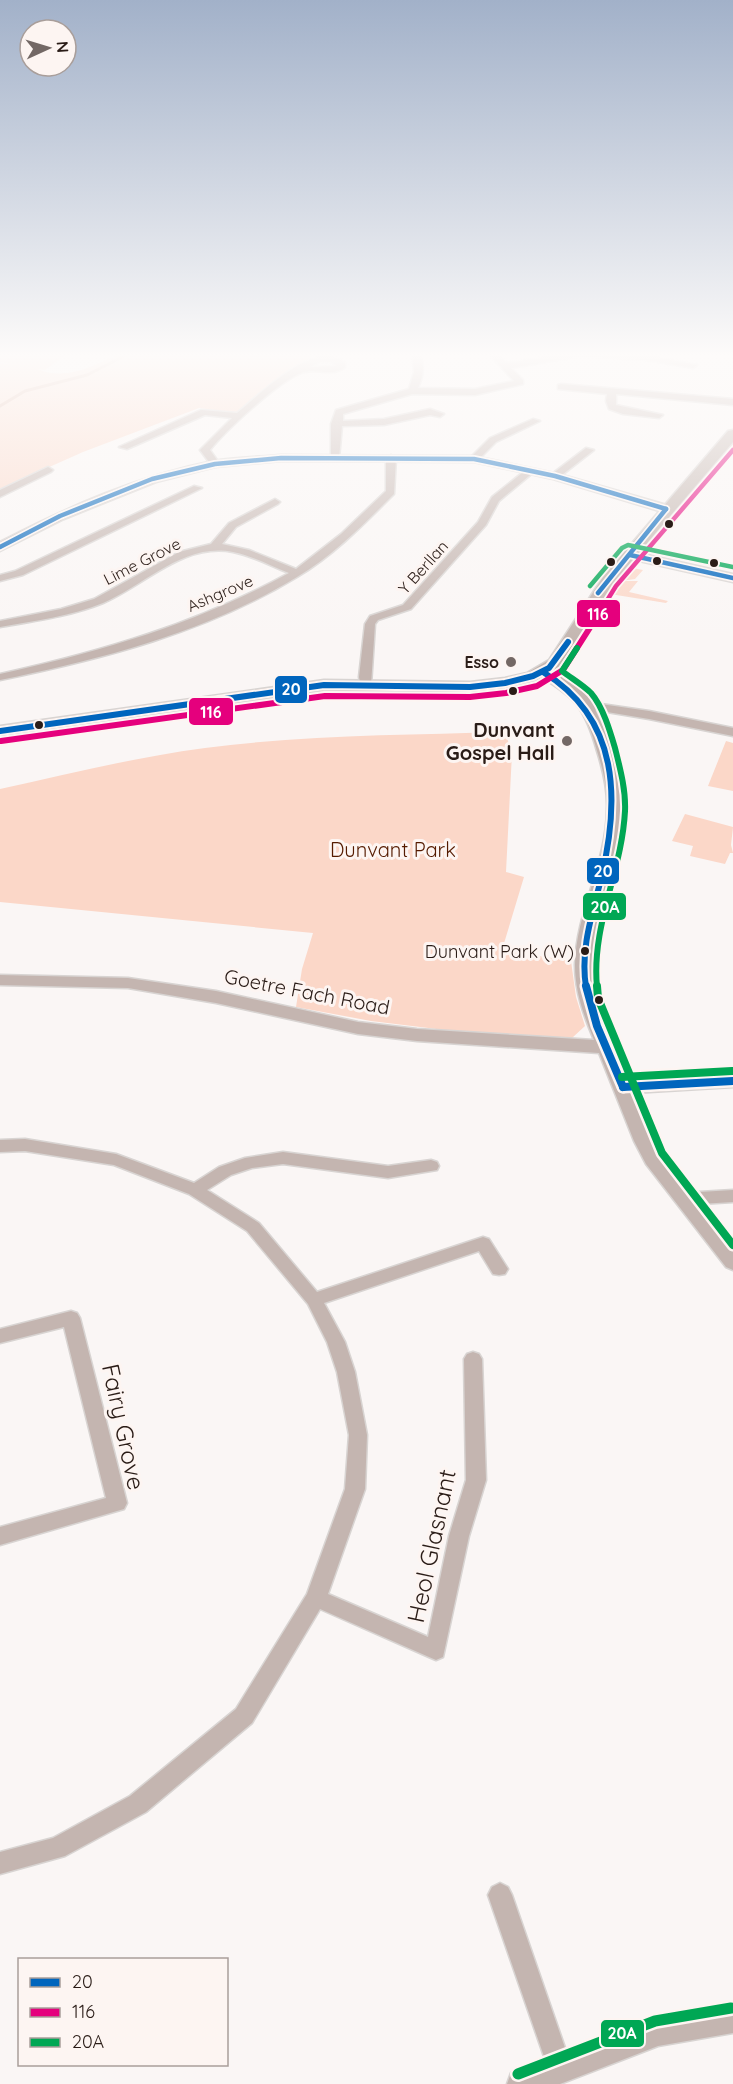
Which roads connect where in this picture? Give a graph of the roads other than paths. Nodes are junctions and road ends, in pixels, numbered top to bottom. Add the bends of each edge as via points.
1 (206, 451) edge
2 (334, 451) edge
3 (482, 451) edge
4 (586, 451) edge
5 (718, 451) edge
6 (334, 458) junction
7 (391, 458) junction
8 (474, 459) junction
9 (215, 464) junction
10 (48, 470) dead end
11 (530, 471) junction
12 (555, 476) junction
13 (196, 488) dead end
14 (0, 494) edge
15 (275, 502) dead end
16 (666, 509) junction
17 (0, 547) edge
18 (215, 547) junction
19 (630, 555) junction
20 (297, 573) junction
21 (0, 578) edge
22 (733, 578) edge
23 (0, 624) edge
24 (543, 672) junction
25 (0, 677) edge
26 (365, 684) junction
27 (586, 706) junction
28 (0, 731) edge
29 (733, 732) edge
30 (0, 980) edge
31 (605, 1047) junction
32 (733, 1081) edge
33 (622, 1087) junction
34 (0, 1146) edge
35 (431, 1166) dead end
36 (195, 1190) junction
37 (733, 1196) edge
38 (683, 1199) junction
39 (733, 1262) edge
40 (499, 1269) dead end
41 (314, 1300) junction
42 (0, 1336) edge
43 (474, 1359) dead end
44 (0, 1536) edge
45 (316, 1598) junction
46 (0, 1863) edge
47 (500, 1895) dead end
48 (733, 2018) edge
49 (560, 2068) junction
50 (522, 2084) edge

1 - 9 street
2 - 6 street
3 - 8 street
4 - 12 street
5 - 16 main road
6 - 7 street
6 - 9 street
7 - 8 street
7 - 20 street, Ashgrove via 391,492 354,530
8 - 11 street
9 - 17 street via 152,479 60,516
10 - 14 street
11 - 12 street
11 - 26 street, Y Berllan via 495,499 482,523 407,607 374,618 370,624
12 - 16 street
13 - 21 street via 19,573
15 - 18 street via 220,534
16 - 19 main road
18 - 20 street, Lime Grove
18 - 23 street, Lime Grove via 196,550 172,561 99,601
19 - 22 street
19 - 24 main road via 598,592 555,663
20 - 25 street, Ashgrove via 238,605 201,619 124,645
24 - 26 main road via 484,686
24 - 27 street via 577,694
26 - 28 main road via 300,688
27 - 29 street
27 - 31 street via 606,752 615,793 614,829 584,948 588,1000
30 - 31 street, Goetre Fach Road via 128,983 185,991 358,1028
31 - 33 street
32 - 33 street
33 - 38 street via 653,1159
34 - 36 street via 25,1145 117,1160
35 - 36 street via 388,1173 283,1158 251,1162 225,1171
36 - 41 street via 253,1227
37 - 38 street
38 - 39 street
40 - 41 street via 483,1243
41 - 45 street via 336,1342 346,1372 358,1435 355,1489
42 - 44 street, Fairy Grove via 71,1318 117,1503
43 - 45 street, Heol Glasnant via 476,1480 459,1536 435,1650
45 - 46 street via 244,1716 138,1804 57,1848
47 - 49 street
48 - 49 street via 658,2031
49 - 50 street

